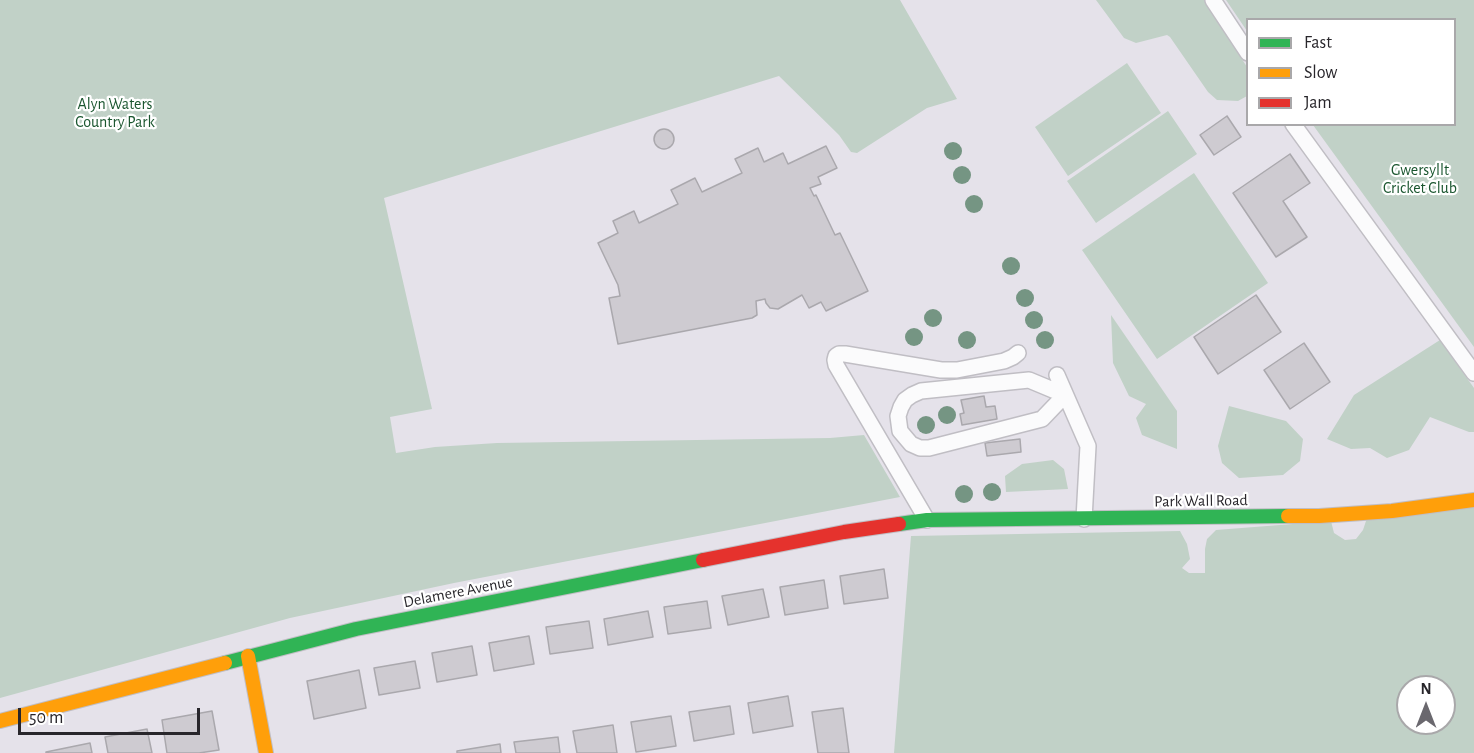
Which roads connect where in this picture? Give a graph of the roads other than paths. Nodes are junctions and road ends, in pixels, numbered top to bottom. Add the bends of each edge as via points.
1 (1214, 0) edge
2 (1246, 50) edge
3 (1294, 126) edge
4 (1018, 352) dead end
5 (1474, 373) edge
6 (1057, 375) dead end
7 (1065, 395) junction
8 (1474, 500) edge
9 (1084, 519) junction
10 (927, 520) junction
11 (248, 656) junction
12 (0, 720) edge
13 (266, 753) edge

1 - 2 lane
3 - 5 lane
4 - 10 lane via 1004,361 942,370 844,354 836,356 836,365
6 - 7 lane
7 - 7 lane via 1042,419 929,448 911,444 898,423 905,400 921,391 1029,380
7 - 9 lane via 1088,446
8 - 9 street, Park Wall Road via 1319,516
9 - 10 street, Park Wall Road
10 - 11 street, Delamere Avenue via 844,532 478,604
11 - 12 street, Delamere Avenue
11 - 13 street

